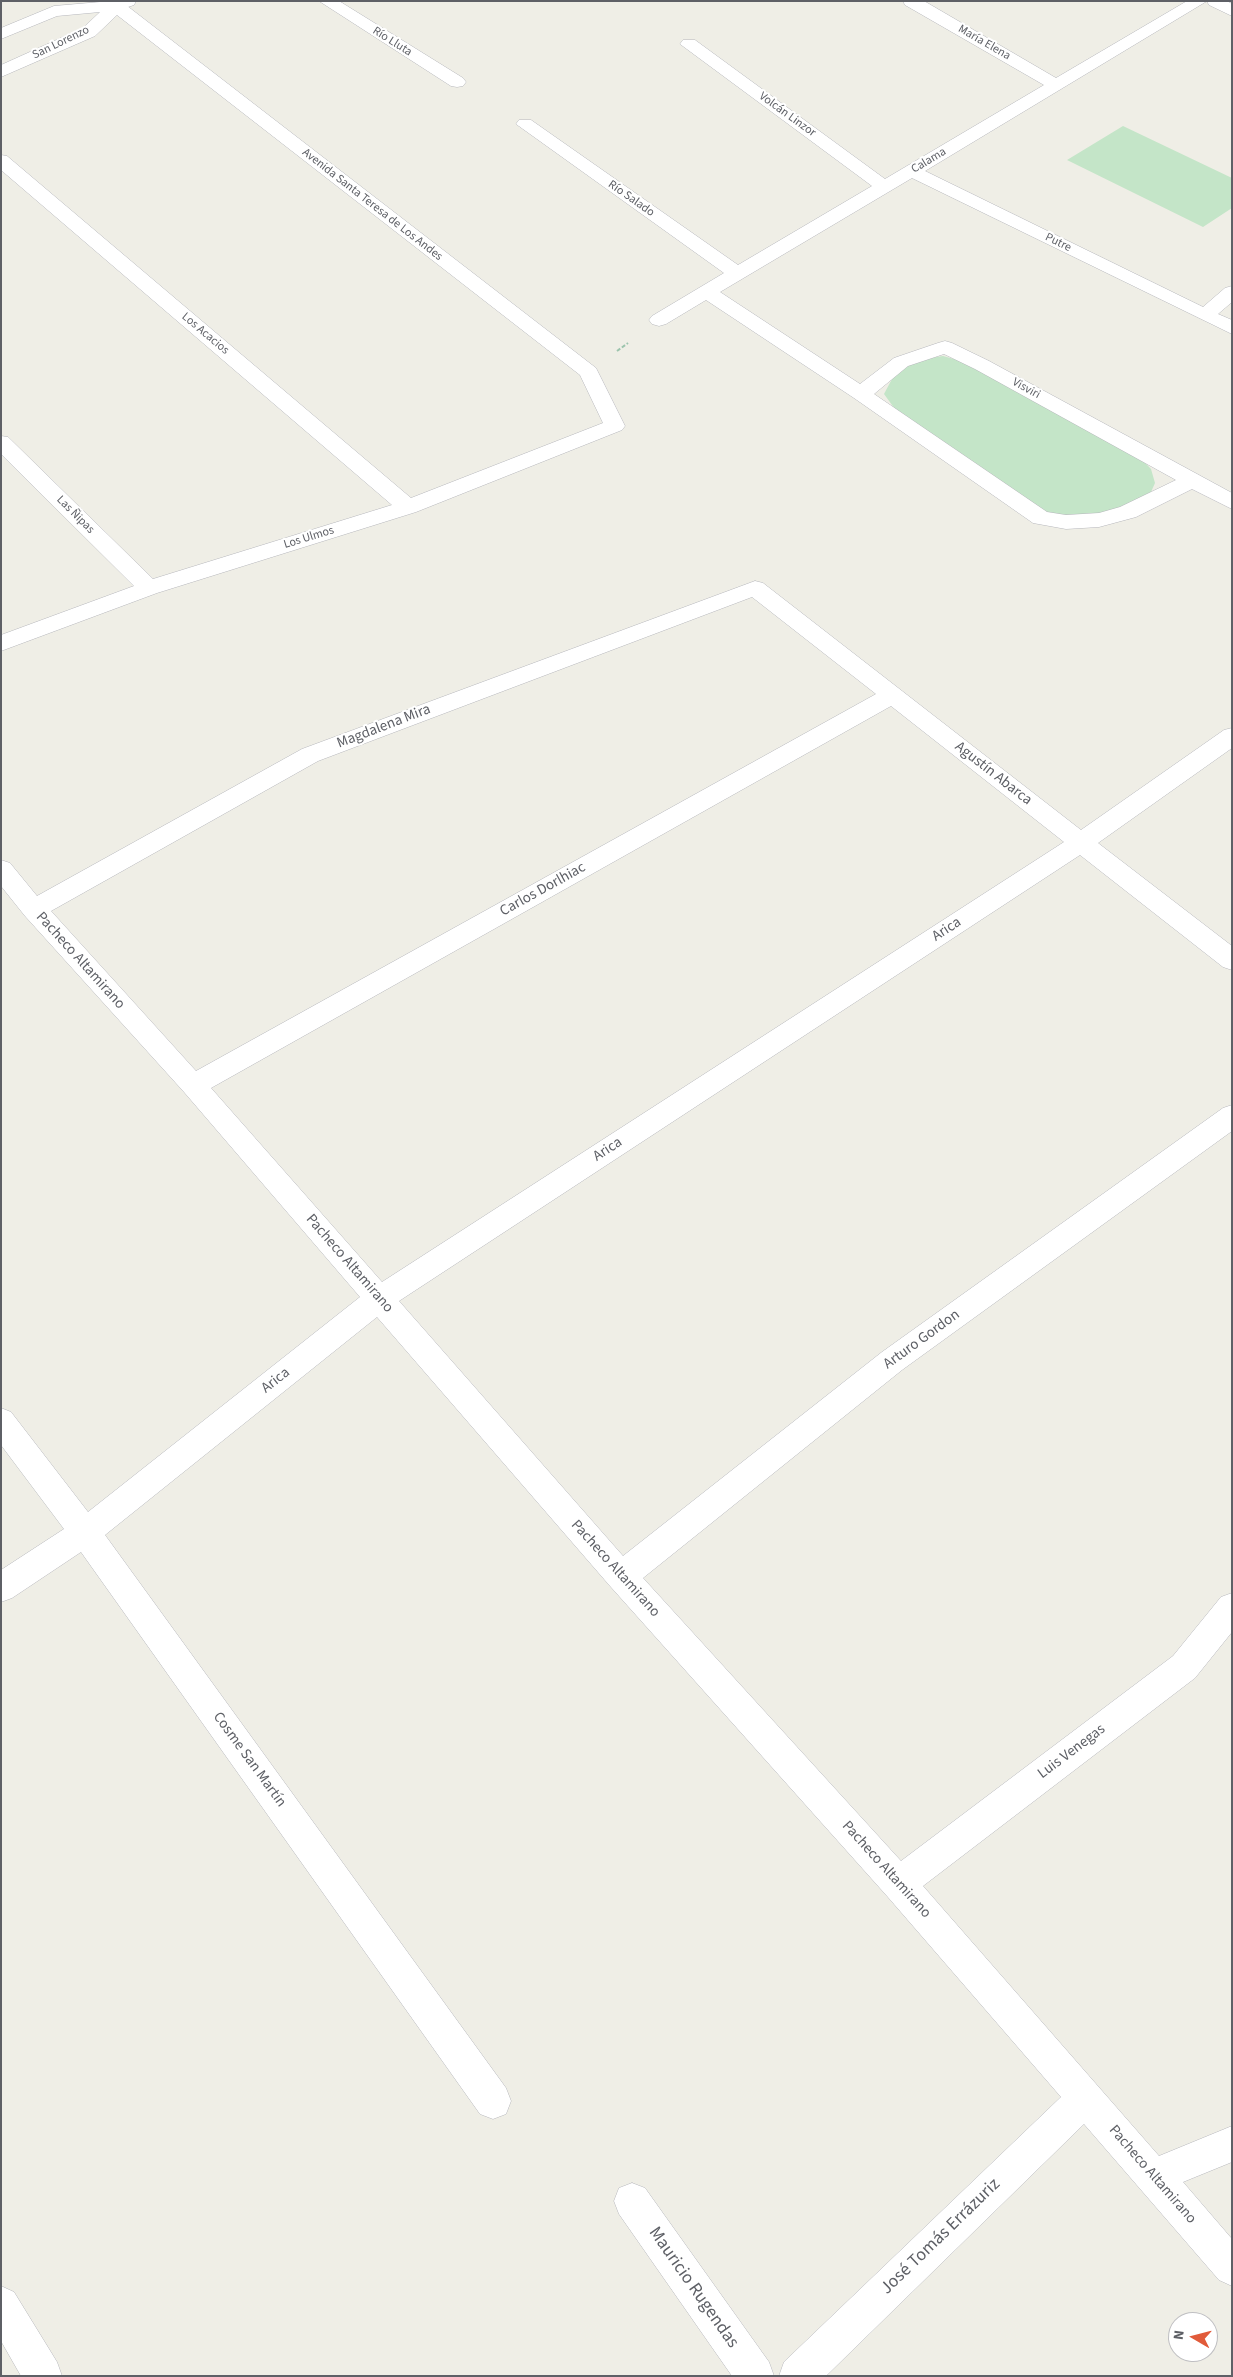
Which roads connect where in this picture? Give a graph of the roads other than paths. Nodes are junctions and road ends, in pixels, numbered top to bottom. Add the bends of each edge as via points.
1 (327, 1) edge
2 (911, 1) edge
3 (1199, 1) edge
4 (1215, 1) edge
5 (117, 3) edge
6 (1232, 11) edge
7 (1, 34) edge
8 (689, 44) dead end
9 (1, 72) edge
10 (457, 82) dead end
11 (1056, 86) junction
12 (525, 124) dead end
13 (1, 160) edge
14 (911, 171) junction
15 (885, 187) junction
16 (738, 274) junction
17 (707, 292) junction
18 (1232, 292) edge
19 (1205, 315) junction
20 (659, 320) road end
21 (1232, 328) edge
22 (861, 394) junction
23 (615, 426) joint
24 (1, 442) edge
25 (1191, 481) junction
26 (1232, 502) edge
27 (408, 507) junction
28 (149, 588) junction
29 (755, 588) joint
30 (1, 643) edge
31 (893, 695) junction
32 (1232, 736) edge
33 (1080, 843) junction
34 (5, 881) edge
35 (34, 909) junction
36 (1232, 960) edge
37 (193, 1085) junction
38 (1232, 1116) edge
39 (379, 1299) junction
40 (1, 1421) edge
41 (85, 1532) junction
42 (621, 1576) junction
43 (1, 1588) edge
44 (1232, 1607) edge
45 (899, 1884) junction
46 (1084, 2099) junction
47 (494, 2101) dead end
48 (1232, 2144) edge
49 (1154, 2176) junction
50 (632, 2201) dead end
51 (1232, 2267) edge
52 (1, 2305) edge
53 (43, 2376) edge
54 (755, 2376) edge
55 (798, 2376) edge

1 - 10 street, Río Lluta
2 - 11 street, María Elena
3 - 11 street, Calama
4 - 6 street
5 - 7 street, San Lorenzo via 54,11
5 - 9 street, San Lorenzo via 89,32
5 - 23 street, Avenida Santa Teresa de Los Andes via 588,372
8 - 15 street, Volcán Linzor
11 - 14 street, Calama
12 - 16 street, Río Salado
13 - 27 street, Los Acacios
14 - 15 street, Calama
14 - 19 street, Putre
15 - 16 street, Calama
16 - 17 street, Calama
17 - 20 street, Calama
17 - 22 street
18 - 19 street
19 - 21 street, Putre
22 - 25 street via 1041,518 1066,522 1098,520 1128,512
22 - 25 street, Visviri via 900,362 945,347
23 - 27 street, Los Ulmos
24 - 28 street, Las Ñipas
25 - 26 street, Visviri
27 - 28 street, Los Ulmos
28 - 30 street, Los Ulmos
29 - 31 street, Agustín Abarca
29 - 35 street, Magdalena Mira via 310,755
31 - 33 street, Agustín Abarca
31 - 37 street, Carlos Dorlhiac
32 - 33 street, Arica
33 - 36 street, Agustín Abarca
33 - 39 street, Arica
34 - 35 street, Pacheco Altamirano
35 - 37 street, Pacheco Altamirano
37 - 39 street, Pacheco Altamirano
38 - 42 street, Arturo Gordon via 892,1361
39 - 41 street, Arica
39 - 42 street, Pacheco Altamirano
40 - 41 street, Cosme San Martín
41 - 43 street, Arica
41 - 47 street, Cosme San Martín
42 - 45 street, Pacheco Altamirano
44 - 45 street, Luis Venegas via 1184,1667
45 - 46 street, Pacheco Altamirano
46 - 49 street, Pacheco Altamirano
46 - 55 street, José Tomás Errázuriz
48 - 49 street
49 - 51 street, Pacheco Altamirano
50 - 54 street, Mauricio Rugendas
52 - 53 street

